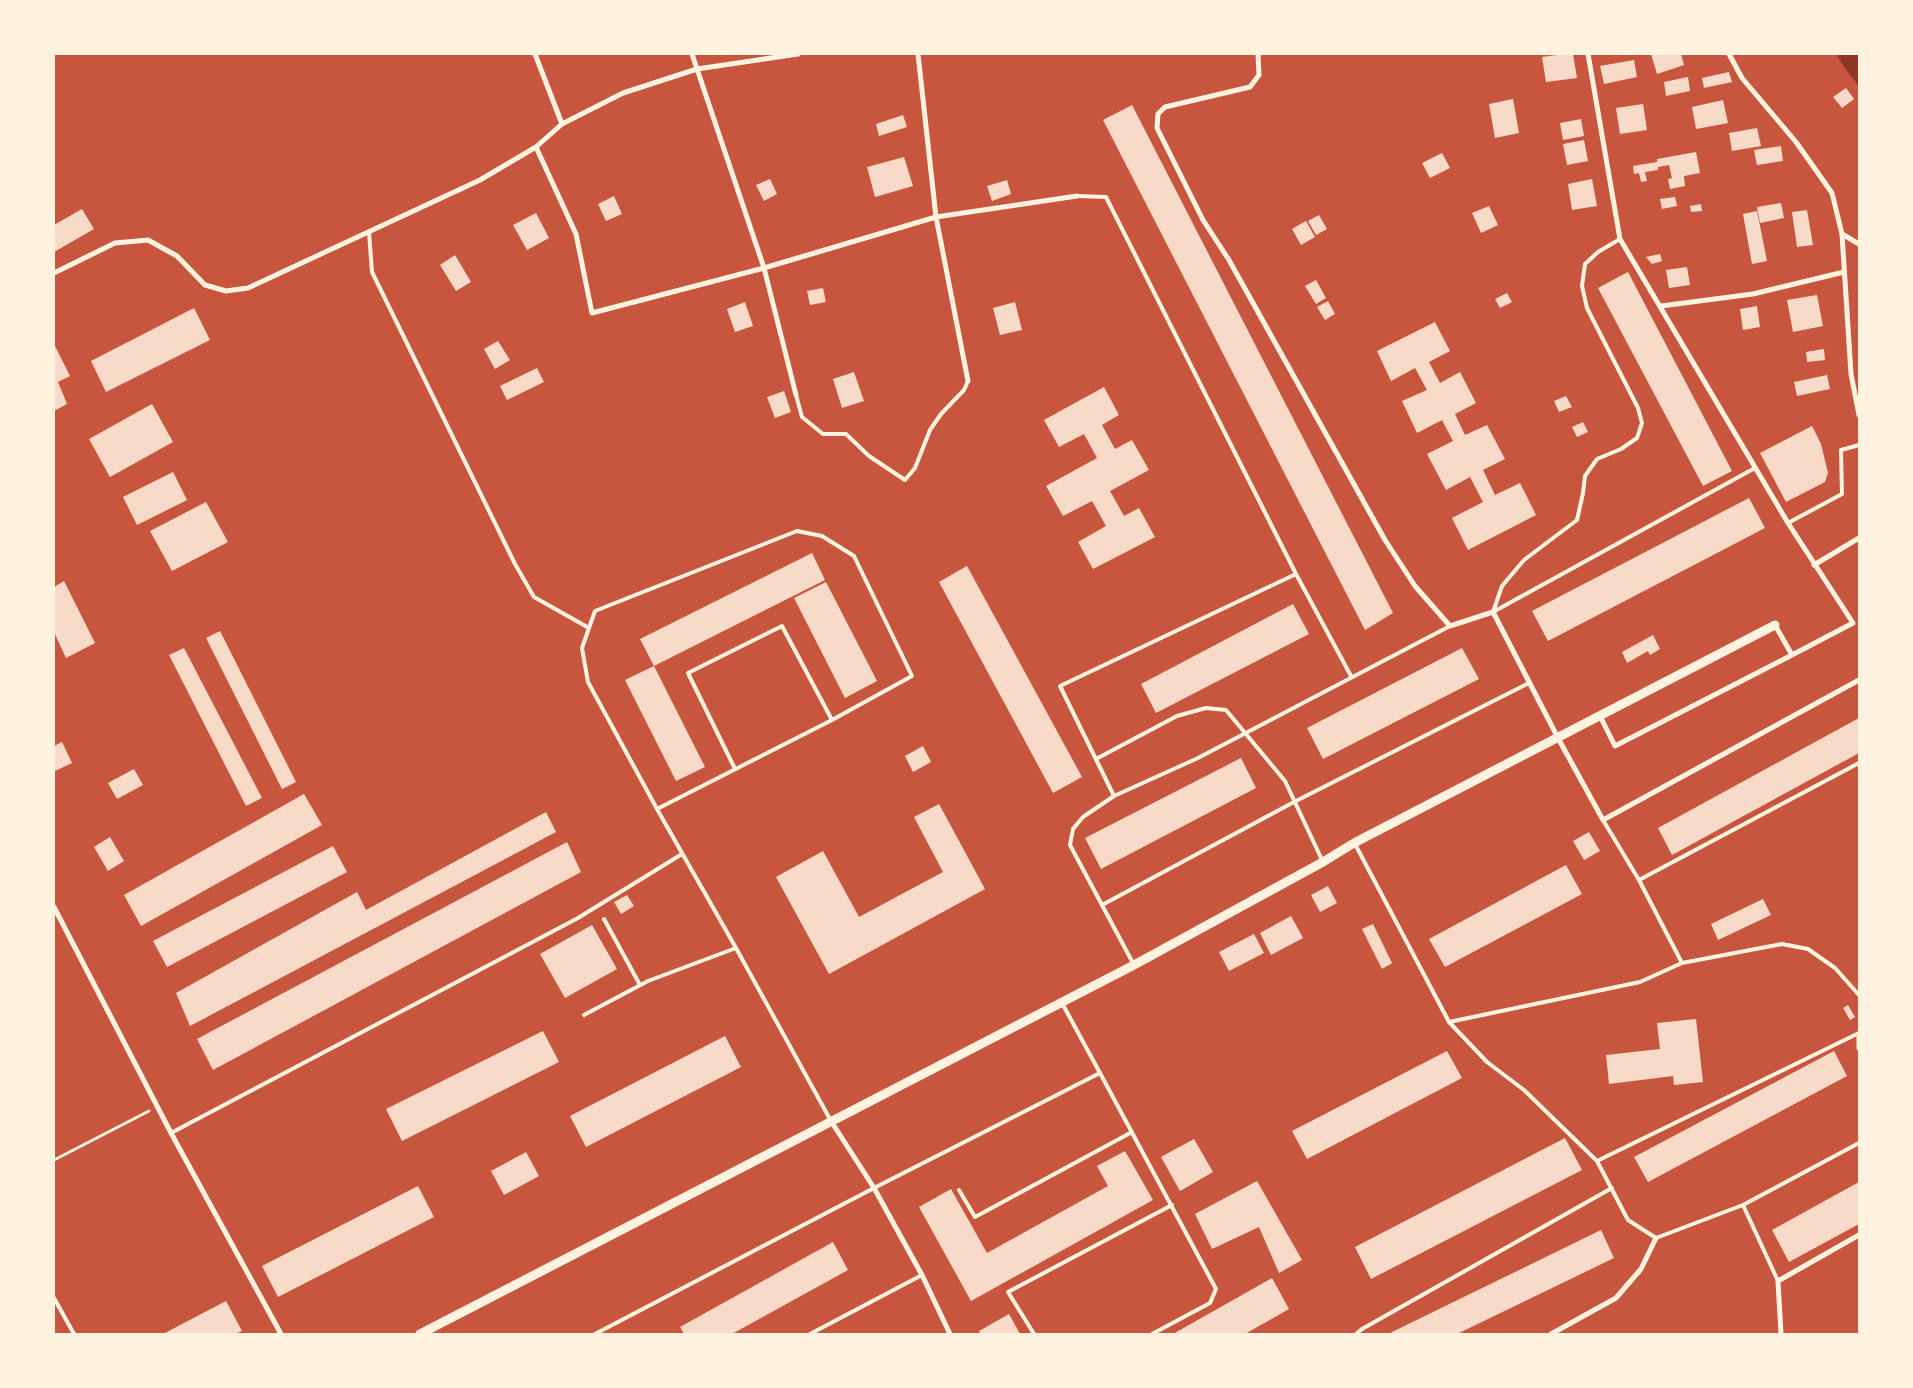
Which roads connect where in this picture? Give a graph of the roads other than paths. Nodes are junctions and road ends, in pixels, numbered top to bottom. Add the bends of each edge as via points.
1 (535, 54) edge
2 (692, 54) edge
3 (798, 54) edge
4 (918, 54) edge
5 (1258, 54) edge
6 (1588, 54) edge
7 (1729, 54) edge
8 (697, 69) junction
9 (562, 124) junction
10 (536, 147) junction
11 (1077, 196) joint
12 (936, 217) junction
13 (369, 232) junction
14 (1842, 234) junction
15 (1620, 238) junction
16 (1859, 244) edge
17 (764, 268) junction
18 (1844, 272) junction
19 (54, 273) edge
20 (1661, 306) junction
21 (968, 381) joint
22 (796, 395) joint
23 (1859, 415) edge
24 (1859, 445) edge
25 (1755, 468) junction
26 (1788, 523) junction
27 (1859, 538) edge
28 (1814, 565) junction
29 (1296, 574) junction
30 (1493, 612) junction
31 (1776, 625) joint
32 (1450, 626) junction
33 (589, 628) junction
34 (1792, 655) junction
35 (1351, 676) junction
36 (1859, 680) edge
37 (1530, 683) junction
38 (1600, 716) junction
39 (832, 720) junction
40 (1246, 732) junction
41 (1558, 738) junction
42 (1096, 759) junction
43 (1859, 763) edge
44 (736, 769) junction
45 (1114, 796) junction
46 (1294, 802) junction
47 (657, 810) junction
48 (1603, 820) junction
49 (1354, 843) junction
50 (682, 854) junction
51 (1323, 862) junction
52 (1639, 880) junction
53 (1102, 905) junction
54 (54, 907) edge
55 (604, 919) dead end
56 (736, 948) junction
57 (1682, 963) junction
58 (1134, 965) junction
59 (640, 984) junction
60 (1859, 995) edge
61 (1061, 1002) junction
62 (584, 1015) dead end
63 (1449, 1022) junction
64 (1859, 1033) edge
65 (1859, 1048) edge
66 (1100, 1073) junction
67 (831, 1121) junction
68 (1132, 1132) junction
69 (171, 1133) junction
70 (1859, 1143) edge
71 (1597, 1161) junction
72 (874, 1188) junction
73 (1612, 1188) junction
74 (959, 1190) dead end
75 (1172, 1204) junction
76 (1743, 1205) junction
77 (1859, 1235) edge
78 (1656, 1238) junction
79 (922, 1275) junction
80 (1778, 1281) junction
81 (54, 1298) edge
82 (74, 1334) edge
83 (281, 1334) edge
84 (420, 1334) edge
85 (596, 1334) edge
86 (810, 1334) edge
87 (950, 1334) edge
88 (1034, 1334) edge
89 (1152, 1334) edge
90 (1356, 1334) edge
91 (1551, 1334) edge
92 (1781, 1334) edge

1 - 9 street
2 - 8 street
3 - 8 street
4 - 12 street
5 - 32 street via 1259,75 1250,87 1165,107 1158,114 1157,128 1203,220 1385,540 1415,586
6 - 15 street
7 - 14 street via 1742,78 1796,142 1832,193
8 - 9 street via 623,93
8 - 17 street
9 - 10 street
10 - 13 street via 480,180
10 - 17 street via 576,234 592,313
11 - 12 street
11 - 29 lane via 1106,197
12 - 17 street
12 - 21 street
13 - 19 street via 248,288 226,291 205,285 177,256 148,240 114,243
13 - 33 lane via 372,272 515,564 534,597
14 - 16 street
14 - 18 street
15 - 20 street
15 - 30 lane via 1585,264 1582,286 1587,308 1638,408 1642,424 1637,438 1597,459 1585,476 1577,520 1524,560 1502,586
17 - 22 street
18 - 20 street via 1753,294
18 - 23 street via 1851,374
20 - 25 street
21 - 22 lane via 930,430 915,468 905,480 869,456 846,434 823,434 802,417
24 - 26 lane via 1841,450 1842,494
25 - 26 street
25 - 30 lane
26 - 28 street
27 - 28 street
28 - 34 street via 1853,623
29 - 35 lane
29 - 42 lane via 1060,686
30 - 32 street
30 - 37 street
31 - 34 street
31 - 38 street
32 - 35 lane
33 - 39 lane via 595,611 797,531 822,536 854,556 912,676
33 - 47 lane via 582,648 588,682
34 - 38 street via 1615,746
35 - 40 lane
36 - 48 street
37 - 41 street
37 - 46 lane
38 - 41 street
39 - 44 lane
39 - 44 lane via 782,626 688,673
40 - 42 lane via 1226,710 1206,708 1177,716
40 - 45 lane
40 - 46 lane via 1285,781
41 - 48 street
41 - 49 street
42 - 45 lane
43 - 52 lane
44 - 47 lane
45 - 53 lane via 1083,817 1073,829 1070,845
46 - 51 lane
46 - 53 lane
47 - 50 lane
48 - 52 lane
49 - 51 street
49 - 63 lane
50 - 56 lane
50 - 69 lane via 578,918
51 - 58 street
52 - 57 lane
53 - 58 lane
54 - 69 street
55 - 59 lane
56 - 59 lane
56 - 67 lane
57 - 60 lane via 1782,944 1808,949 1835,968
57 - 63 lane via 1640,982
58 - 61 street
59 - 62 lane
61 - 66 lane
61 - 67 street
63 - 71 lane via 1487,1062 1524,1090
64 - 65 street
64 - 71 lane
66 - 68 lane
66 - 72 lane
67 - 72 street
67 - 84 street
68 - 74 lane via 975,1217
68 - 75 lane
69 - 83 street
70 - 76 lane
71 - 73 lane
72 - 79 street
72 - 85 lane
73 - 78 lane via 1628,1220
73 - 90 lane
75 - 88 lane via 1008,1292
75 - 89 lane via 1216,1289 1210,1303
76 - 78 lane
76 - 80 lane
77 - 80 street
78 - 91 street via 1641,1269 1616,1298
79 - 86 lane
79 - 87 street
80 - 92 street
81 - 82 lane

